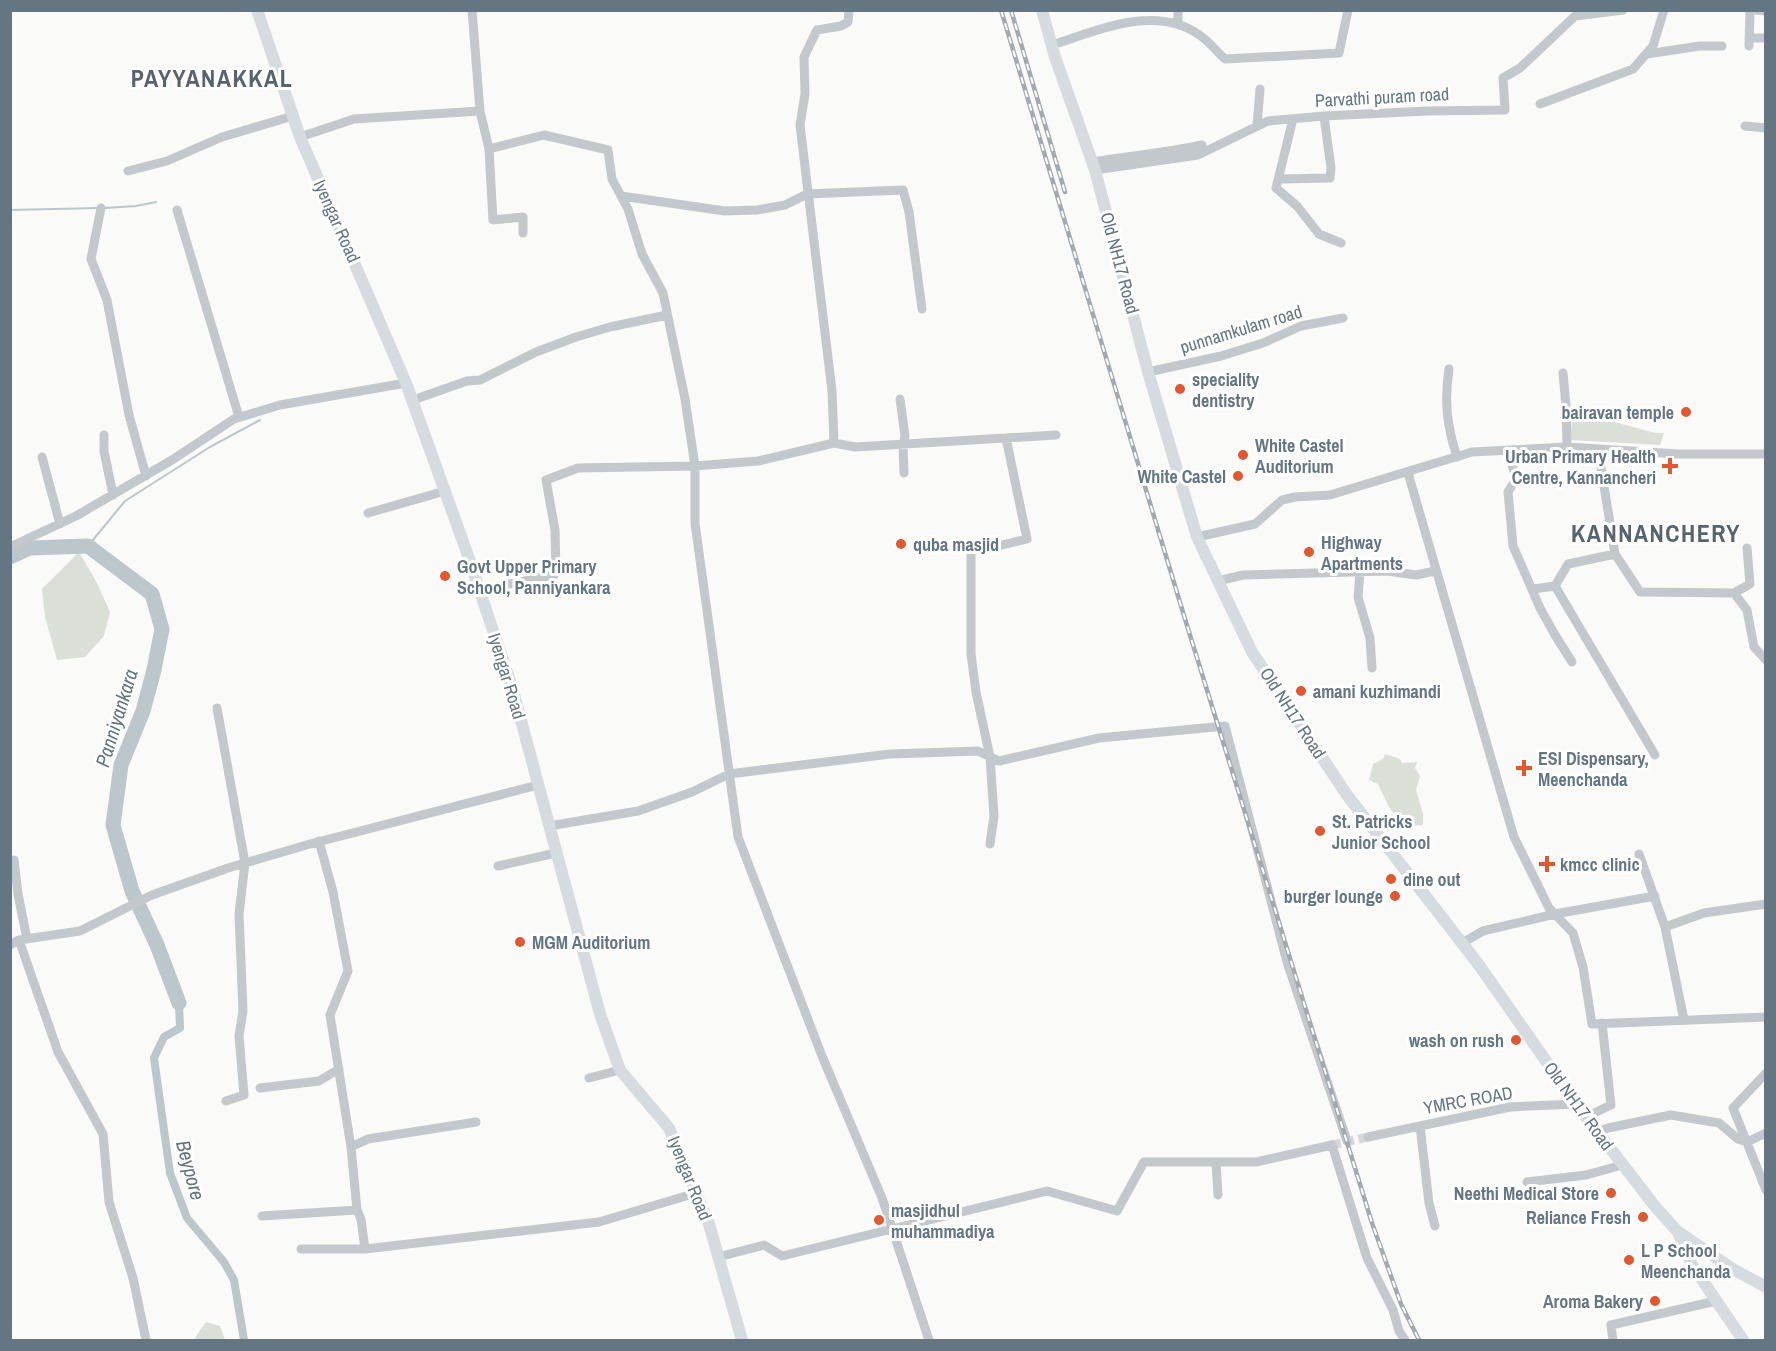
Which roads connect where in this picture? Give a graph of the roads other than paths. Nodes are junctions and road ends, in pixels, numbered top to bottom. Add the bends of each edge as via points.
1 (257, 10) edge
2 (472, 10) edge
3 (849, 10) edge
4 (1042, 10) edge
5 (1178, 10) edge
6 (1348, 10) edge
7 (1623, 10) edge
8 (1664, 10) edge
9 (1750, 10) edge
10 (1755, 10) edge
11 (1766, 11) edge
12 (1156, 15) edge
13 (1178, 24) junction
14 (1766, 38) edge
15 (1052, 45) junction
16 (1722, 46) dead end
17 (1647, 54) junction
18 (1260, 89) dead end
19 (1540, 104) dead end
20 (480, 111) junction
21 (293, 116) junction
22 (1324, 116) junction
23 (1293, 119) junction
24 (1257, 126) junction
25 (1745, 126) dead end
26 (1766, 128) edge
27 (300, 137) junction
28 (1202, 145) dead end
29 (489, 149) junction
30 (1094, 166) junction
31 (128, 171) dead end
32 (1279, 179) junction
33 (807, 194) junction
34 (621, 196) junction
35 (100, 208) dead end
36 (177, 210) dead end
37 (524, 233) dead end
38 (1341, 243) dead end
39 (922, 309) dead end
40 (667, 315) junction
41 (1343, 318) dead end
42 (1449, 369) dead end
43 (1149, 372) junction
44 (1563, 373) dead end
45 (406, 383) junction
46 (900, 399) dead end
47 (412, 400) junction
48 (239, 417) junction
49 (104, 435) dead end
50 (1056, 435) dead end
51 (1006, 438) junction
52 (834, 443) junction
53 (903, 445) junction
54 (1567, 447) junction
55 (1598, 449) junction
56 (1508, 450) junction
57 (1766, 454) edge
58 (42, 457) dead end
59 (1457, 457) junction
60 (695, 466) junction
61 (904, 473) dead end
62 (1408, 473) junction
63 (146, 476) junction
64 (445, 491) junction
65 (113, 495) junction
66 (368, 513) dead end
67 (60, 524) junction
68 (1197, 537) junction
69 (10, 547) edge
70 (1748, 548) dead end
71 (1615, 554) junction
72 (1435, 571) junction
73 (1360, 573) junction
74 (1218, 581) junction
75 (1555, 586) junction
76 (1533, 589) junction
77 (480, 590) junction
78 (1734, 593) junction
79 (1766, 660) edge
80 (1572, 662) dead end
81 (1372, 669) dead end
82 (218, 708) dead end
83 (1655, 755) dead end
84 (990, 757) junction
85 (729, 774) junction
86 (538, 785) junction
87 (549, 826) junction
88 (319, 842) junction
89 (990, 844) dead end
90 (556, 853) junction
91 (1639, 854) dead end
92 (15, 860) dead end
93 (245, 863) junction
94 (498, 867) dead end
95 (1655, 896) junction
96 (1766, 904) edge
97 (1555, 914) junction
98 (1665, 927) junction
99 (23, 939) junction
100 (1462, 943) junction
101 (10, 945) edge
102 (1766, 1017) edge
103 (1684, 1020) junction
104 (1602, 1023) junction
105 (339, 1069) junction
106 (620, 1070) junction
107 (1766, 1073) edge
108 (589, 1078) dead end
109 (260, 1088) dead end
110 (226, 1101) dead end
111 (1576, 1104) junction
112 (1586, 1117) junction
113 (476, 1122) dead end
114 (1420, 1126) junction
115 (1597, 1132) junction
116 (1766, 1133) edge
117 (1368, 1137) tunnel mouth
118 (1347, 1141) dead end
119 (1747, 1142) junction
120 (351, 1147) junction
121 (1216, 1162) junction
122 (1622, 1165) junction
123 (1527, 1182) dead end
124 (1766, 1190) edge
125 (696, 1193) junction
126 (1218, 1195) dead end
127 (357, 1210) junction
128 (262, 1216) dead end
129 (1435, 1226) dead end
130 (892, 1229) junction
131 (1677, 1231) junction
132 (301, 1249) dead end
133 (365, 1249) junction
134 (718, 1257) junction
135 (1766, 1287) edge
136 (1716, 1301) junction
137 (147, 1341) edge
138 (742, 1341) edge
139 (929, 1341) edge
140 (1405, 1341) edge
141 (1613, 1341) edge
142 (1743, 1341) edge

1 - 21 main road, Iyengar Road
2 - 20 street
3 - 33 street via 848,22 817,30 804,57 805,94 800,125
4 - 15 main road, Old NH17 Road
5 - 13 street
6 - 13 street via 1339,53 1225,59 1200,34
7 - 22 street, Parvathi puram road via 1575,16 1520,68 1503,78 1505,110
8 - 17 street
9 - 14 street via 1749,42
10 - 11 street
12 - 13 street
12 - 15 street
15 - 30 main road, Old NH17 Road
16 - 17 street
17 - 19 street via 1633,69
18 - 24 street
20 - 27 street via 354,119
20 - 29 street
21 - 27 main road, Iyengar Road
21 - 31 street
22 - 23 street, Parvathi puram road
22 - 32 street via 1330,178
23 - 24 street, Parvathi puram road
23 - 32 street
24 - 30 street, Parvathi puram road via 1198,155
25 - 26 street
27 - 45 main road, Iyengar Road
28 - 30 street via 1130,155
29 - 34 street via 544,135 608,150 612,179
29 - 37 street via 493,220 523,217
30 - 43 main road, Old NH17 Road
32 - 38 street via 1276,188 1297,206 1319,234
33 - 34 street via 785,205 725,211
33 - 39 street via 903,190
33 - 52 street via 832,391
34 - 40 street via 642,254 663,293
35 - 63 street via 91,259 107,300 129,415
36 - 48 street
40 - 47 street via 576,337 480,380
40 - 60 street
41 - 43 street, punnamkulam road via 1301,326 1221,356
42 - 59 street via 1445,396
43 - 68 main road, Old NH17 Road
44 - 54 street
45 - 47 main road, Iyengar Road
45 - 48 street via 280,405
46 - 53 street
47 - 64 main road, Iyengar Road
48 - 63 street
49 - 65 street
50 - 51 street
51 - 53 street
51 - 84 street via 1027,539 971,549 971,654
52 - 53 street via 855,447
52 - 60 street via 758,461
53 - 61 street
54 - 55 street
54 - 56 street
55 - 57 street
55 - 71 street
56 - 59 street
56 - 76 street via 1516,479 1508,492 1513,546
58 - 67 street
59 - 62 street
60 - 77 street via 578,468 546,480 555,530 556,572
60 - 85 street via 695,523
62 - 68 street via 1330,495 1282,500 1255,524
62 - 72 street
63 - 65 street
64 - 66 street
64 - 77 main road, Iyengar Road
65 - 67 street
67 - 69 street
68 - 74 main road, Old NH17 Road
70 - 78 street via 1750,584
71 - 75 street via 1568,564
71 - 78 street via 1640,592
72 - 73 street via 1416,575
72 - 97 street via 1514,837
73 - 74 street via 1243,575
73 - 81 street via 1358,597 1370,638
74 - 100 main road, Old NH17 Road via 1252,652 1347,795
75 - 76 street
75 - 83 street
76 - 80 street
77 - 86 main road, Iyengar Road via 512,687
78 - 79 street via 1747,610 1754,647
82 - 93 street
84 - 85 street via 978,751 890,754
84 - 89 street via 994,816
84 - 118 street via 999,761 1099,738 1225,726 1287,962
85 - 87 street via 638,811
85 - 130 street via 738,837
86 - 87 main road, Iyengar Road
86 - 88 street
87 - 90 main road, Iyengar Road
88 - 93 street
88 - 105 street via 348,971 330,1015
90 - 94 street
90 - 106 main road, Iyengar Road via 600,1014
91 - 95 street
92 - 99 street
93 - 99 street via 152,895 80,931
93 - 110 street via 239,914 243,1011 238,1036 244,1095
95 - 97 street
95 - 98 street
96 - 98 street via 1704,913
97 - 100 street via 1483,931
97 - 104 street via 1573,933 1592,1024
98 - 103 street
99 - 101 street
99 - 137 street via 58,1052 103,1134 109,1202 133,1278
100 - 111 main road, Old NH17 Road
102 - 103 street
103 - 104 street
104 - 112 street via 1611,1105
105 - 109 street via 319,1081
105 - 120 street
106 - 108 street
106 - 125 main road, Iyengar Road via 669,1128
107 - 119 street via 1733,1108
111 - 112 main road, Old NH17 Road
111 - 114 street, YMRC ROAD via 1510,1107
112 - 115 main road, Old NH17 Road
113 - 120 street via 368,1139
114 - 117 street, YMRC ROAD
114 - 129 street
115 - 119 street via 1671,1115 1719,1123
115 - 122 main road, Old NH17 Road
116 - 119 street
119 - 124 street
120 - 127 street
121 - 126 street
121 - 130 street via 1144,1162 1117,1212 1047,1191
121 - 140 street via 1256,1162 1332,1145 1367,1258
122 - 123 street via 1586,1175
122 - 131 main road, Old NH17 Road
125 - 133 street via 599,1222
125 - 134 main road, Iyengar Road
127 - 128 street
127 - 133 street
130 - 134 street via 782,1256 764,1245
130 - 139 street
131 - 135 main road, Old NH17 Road
131 - 136 main road via 1692,1265
132 - 133 street
134 - 138 main road, Iyengar Road
136 - 141 street via 1611,1325
136 - 142 main road

